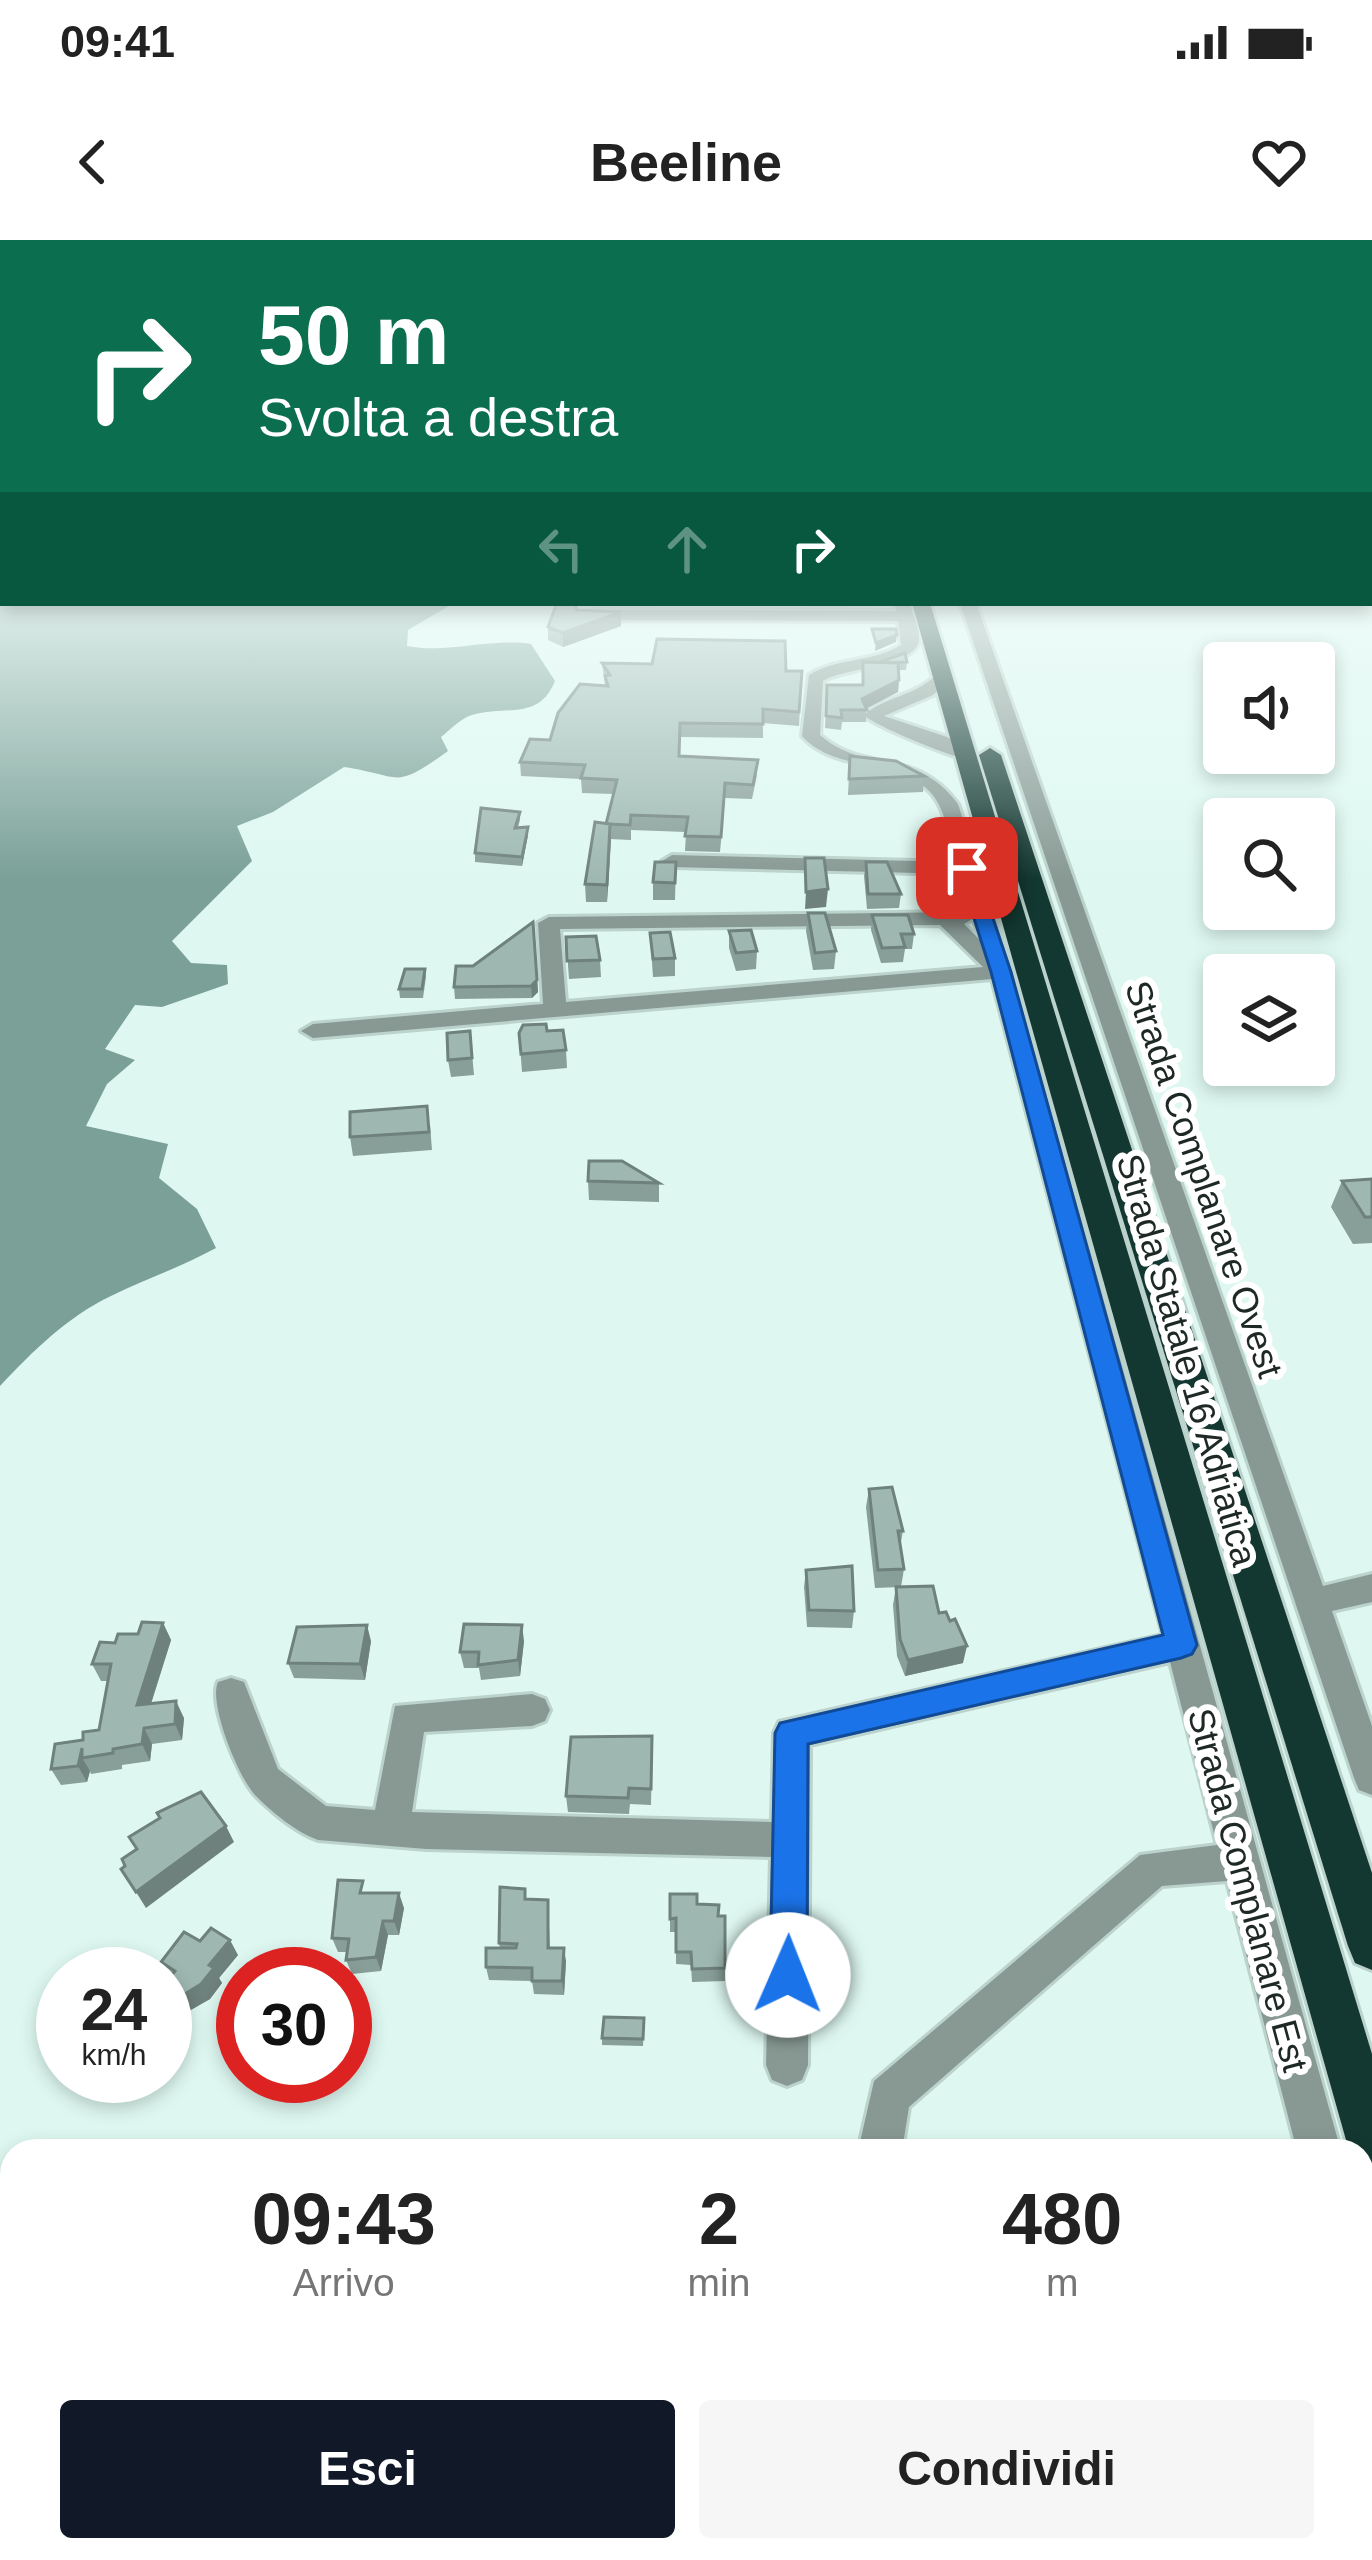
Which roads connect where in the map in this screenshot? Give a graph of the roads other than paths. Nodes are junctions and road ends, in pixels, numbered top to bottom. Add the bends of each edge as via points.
1 (850, 664) edge
2 (937, 664) edge
3 (962, 664) edge
4 (989, 664) edge
5 (943, 678) junction
6 (966, 756) junction
7 (672, 861) edge
8 (967, 868) junction
9 (944, 917) junction
10 (981, 919) junction
11 (1001, 972) junction
12 (555, 1010) junction
13 (313, 1030) dead end
14 (1372, 1588) edge
15 (1312, 1602) junction
16 (1181, 1645) junction
17 (231, 1693) dead end
18 (532, 1710) dead end
19 (1372, 1778) edge
20 (391, 1829) junction
21 (790, 1840) junction
22 (1240, 1862) junction
23 (1372, 1946) edge
24 (787, 2065) dead end
25 (882, 2139) edge
26 (1315, 2139) edge
27 (1372, 2139) edge

1 - 8 street, Strada Complanare Est via 815,679 811,736 832,754 918,772 938,784
2 - 5 highway, Strada Statale 16 Adriatica
3 - 23 highway, Strada Statale 16 Adriatica
4 - 15 street, Strada Complanare Ovest
5 - 6 highway, Strada Statale 16 Adriatica
5 - 6 street via 923,697 873,715 886,727 950,742
6 - 27 highway, Strada Statale 16 Adriatica
7 - 8 street
8 - 10 street, Strada Complanare Est
9 - 10 street
9 - 11 street
9 - 12 street via 549,923
10 - 11 street, Strada Complanare Est
11 - 12 street
11 - 16 street, Strada Complanare Est
12 - 13 street
14 - 15 street
15 - 19 street, Strada Complanare Ovest
16 - 21 street via 792,1733
16 - 22 street, Strada Complanare Est
17 - 20 street via 265,1781 318,1823
18 - 20 street via 408,1717
20 - 21 street
21 - 24 street
22 - 25 street via 1154,1868 889,2096
22 - 26 street, Strada Complanare Est

